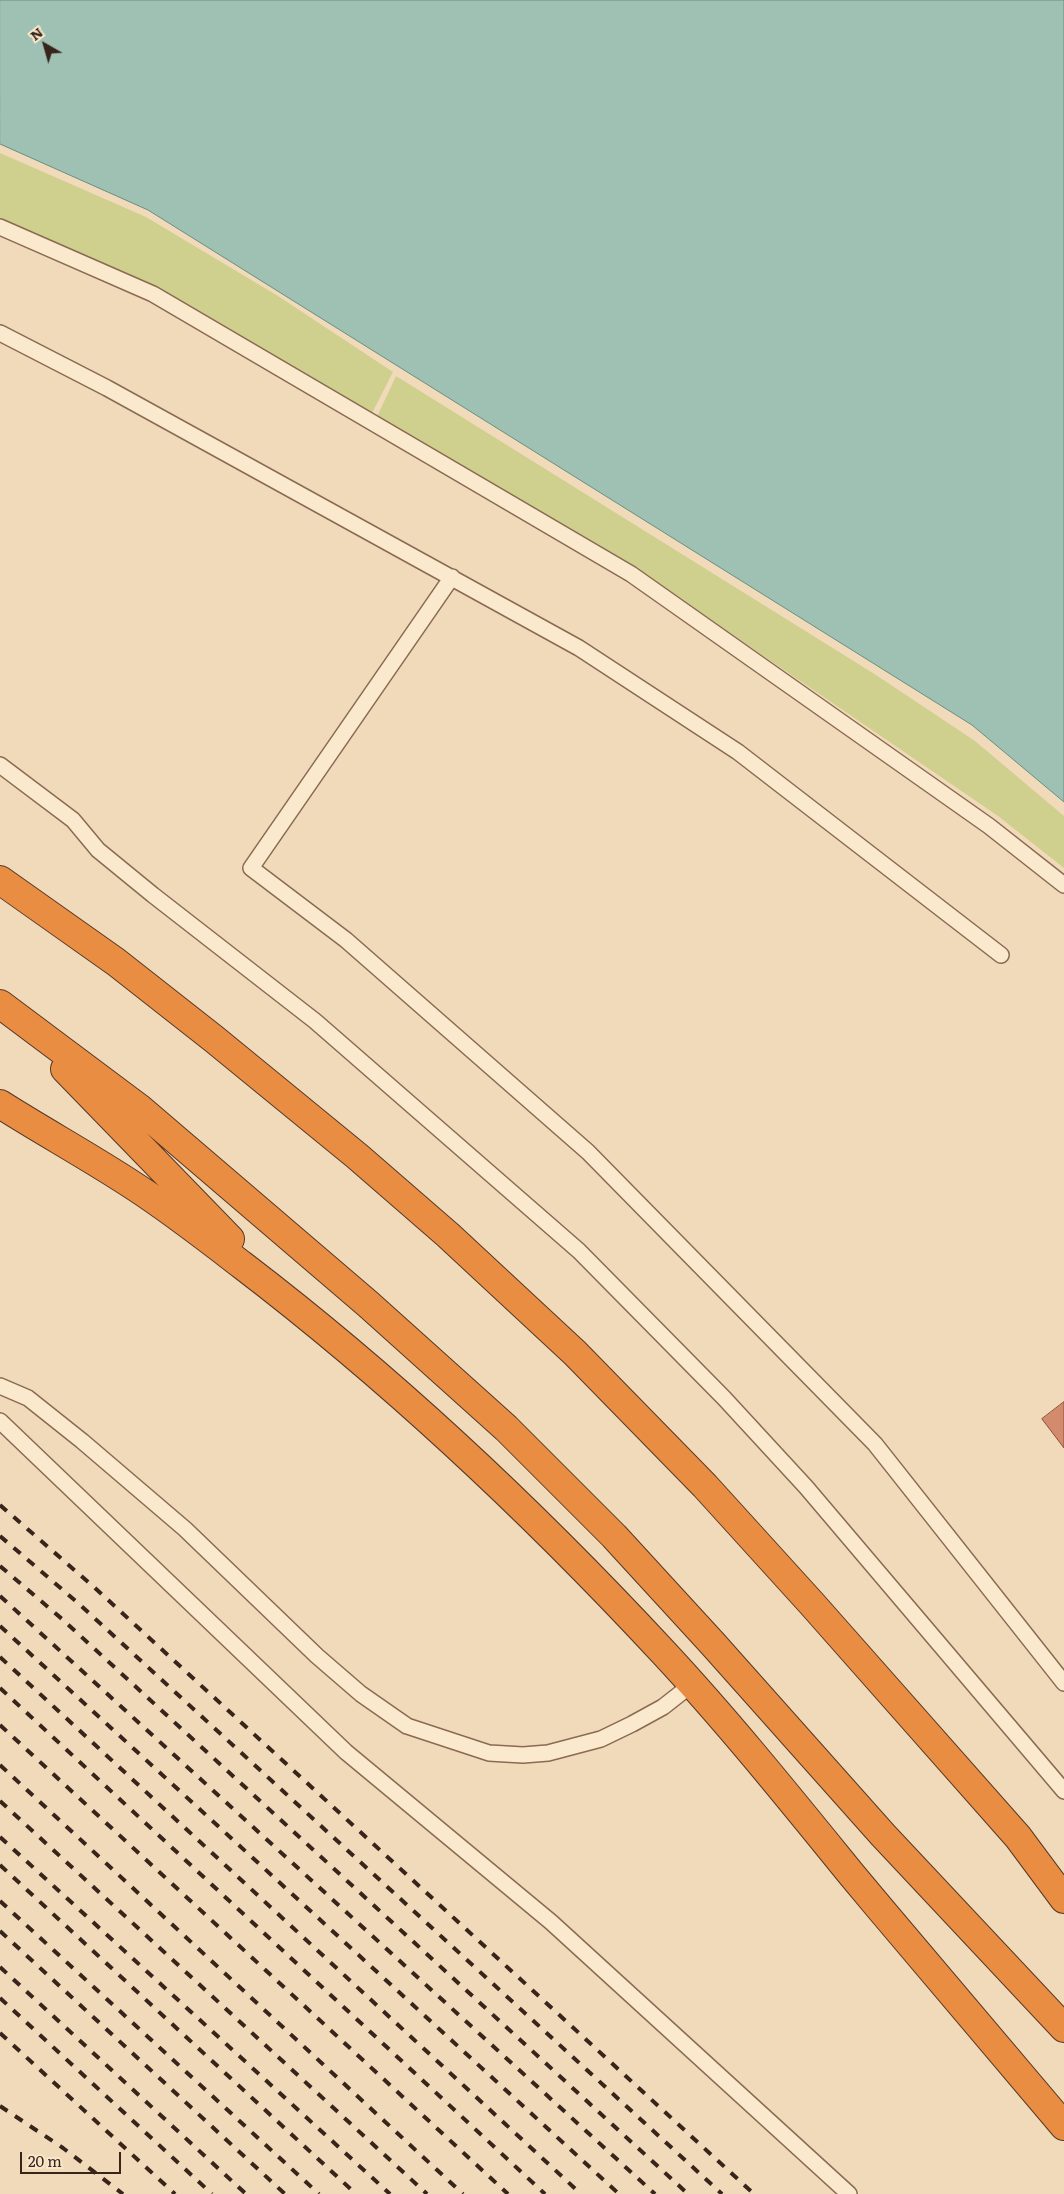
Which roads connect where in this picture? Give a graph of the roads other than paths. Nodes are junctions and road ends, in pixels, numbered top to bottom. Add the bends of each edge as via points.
1 (0, 227) edge
2 (0, 333) edge
3 (452, 578) junction
4 (0, 765) edge
5 (0, 880) edge
6 (1064, 885) edge
7 (1001, 955) dead end
8 (0, 1005) edge
9 (0, 1104) edge
10 (292, 1303) junction
11 (0, 1386) edge
12 (0, 1421) edge
13 (1064, 1683) edge
14 (692, 1685) junction
15 (1064, 1791) edge
16 (1064, 1899) edge
17 (1064, 2028) edge
18 (1064, 2126) edge
19 (849, 2194) edge

1 - 6 lane via 154,294 631,574 989,826
2 - 3 lane via 116,393
3 - 7 lane via 579,648 738,752
3 - 13 lane via 251,868 346,940 594,1158 875,1444
4 - 15 lane via 73,820 98,850 152,895 316,1021 579,1251 724,1398 806,1487
5 - 16 highway via 116,962 214,1038 448,1235 575,1353 705,1486 813,1605 1018,1837
8 - 10 highway
8 - 17 highway via 139,1108 368,1304 506,1428 614,1536 883,1835
9 - 10 highway via 134,1186
10 - 14 highway via 373,1370 566,1550
11 - 14 lane via 28,1398 82,1442 185,1529 324,1662 361,1694 407,1726 489,1752 548,1753 601,1739 663,1707
12 - 19 lane via 346,1752 551,1922
14 - 18 highway

